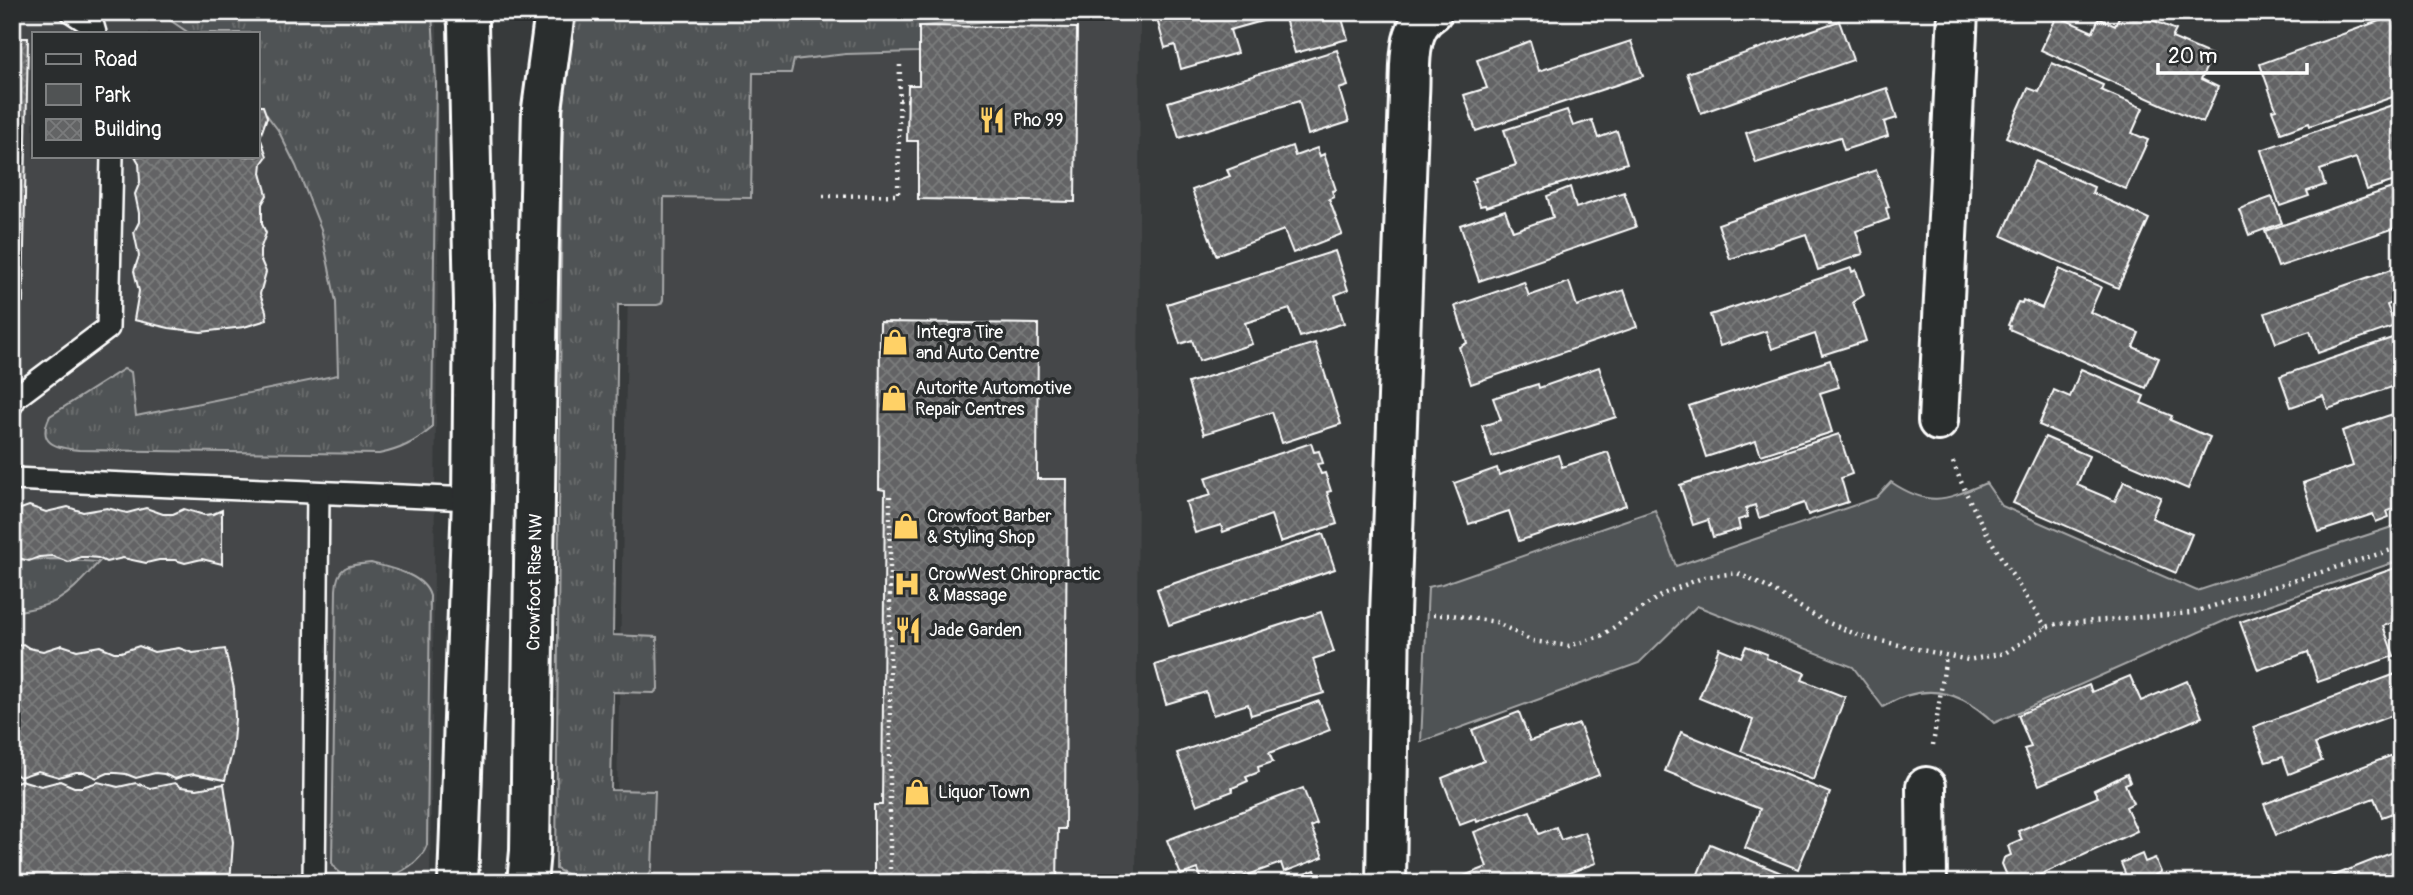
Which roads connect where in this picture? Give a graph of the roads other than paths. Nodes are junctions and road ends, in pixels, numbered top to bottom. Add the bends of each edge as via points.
1 (72, 12) edge
2 (466, 12) edge
3 (555, 12) edge
4 (1432, 12) edge
5 (1958, 12) edge
6 (95, 32) edge
7 (112, 158) edge
8 (12, 404) edge
9 (1938, 421) road end
10 (12, 479) edge
11 (318, 493) junction
12 (472, 499) junction
13 (1926, 787) road end
14 (313, 883) edge
15 (458, 883) edge
16 (527, 883) edge
17 (1386, 883) edge
18 (1927, 883) edge

1 - 6 lane
2 - 12 main road via 474,282
3 - 16 main road, Crowfoot Rise NW via 542,109
4 - 17 main road via 1413,38 1390,615
5 - 9 main road
7 - 8 lane via 108,328
10 - 11 lane
11 - 12 lane
11 - 14 lane
12 - 15 main road
13 - 18 main road

